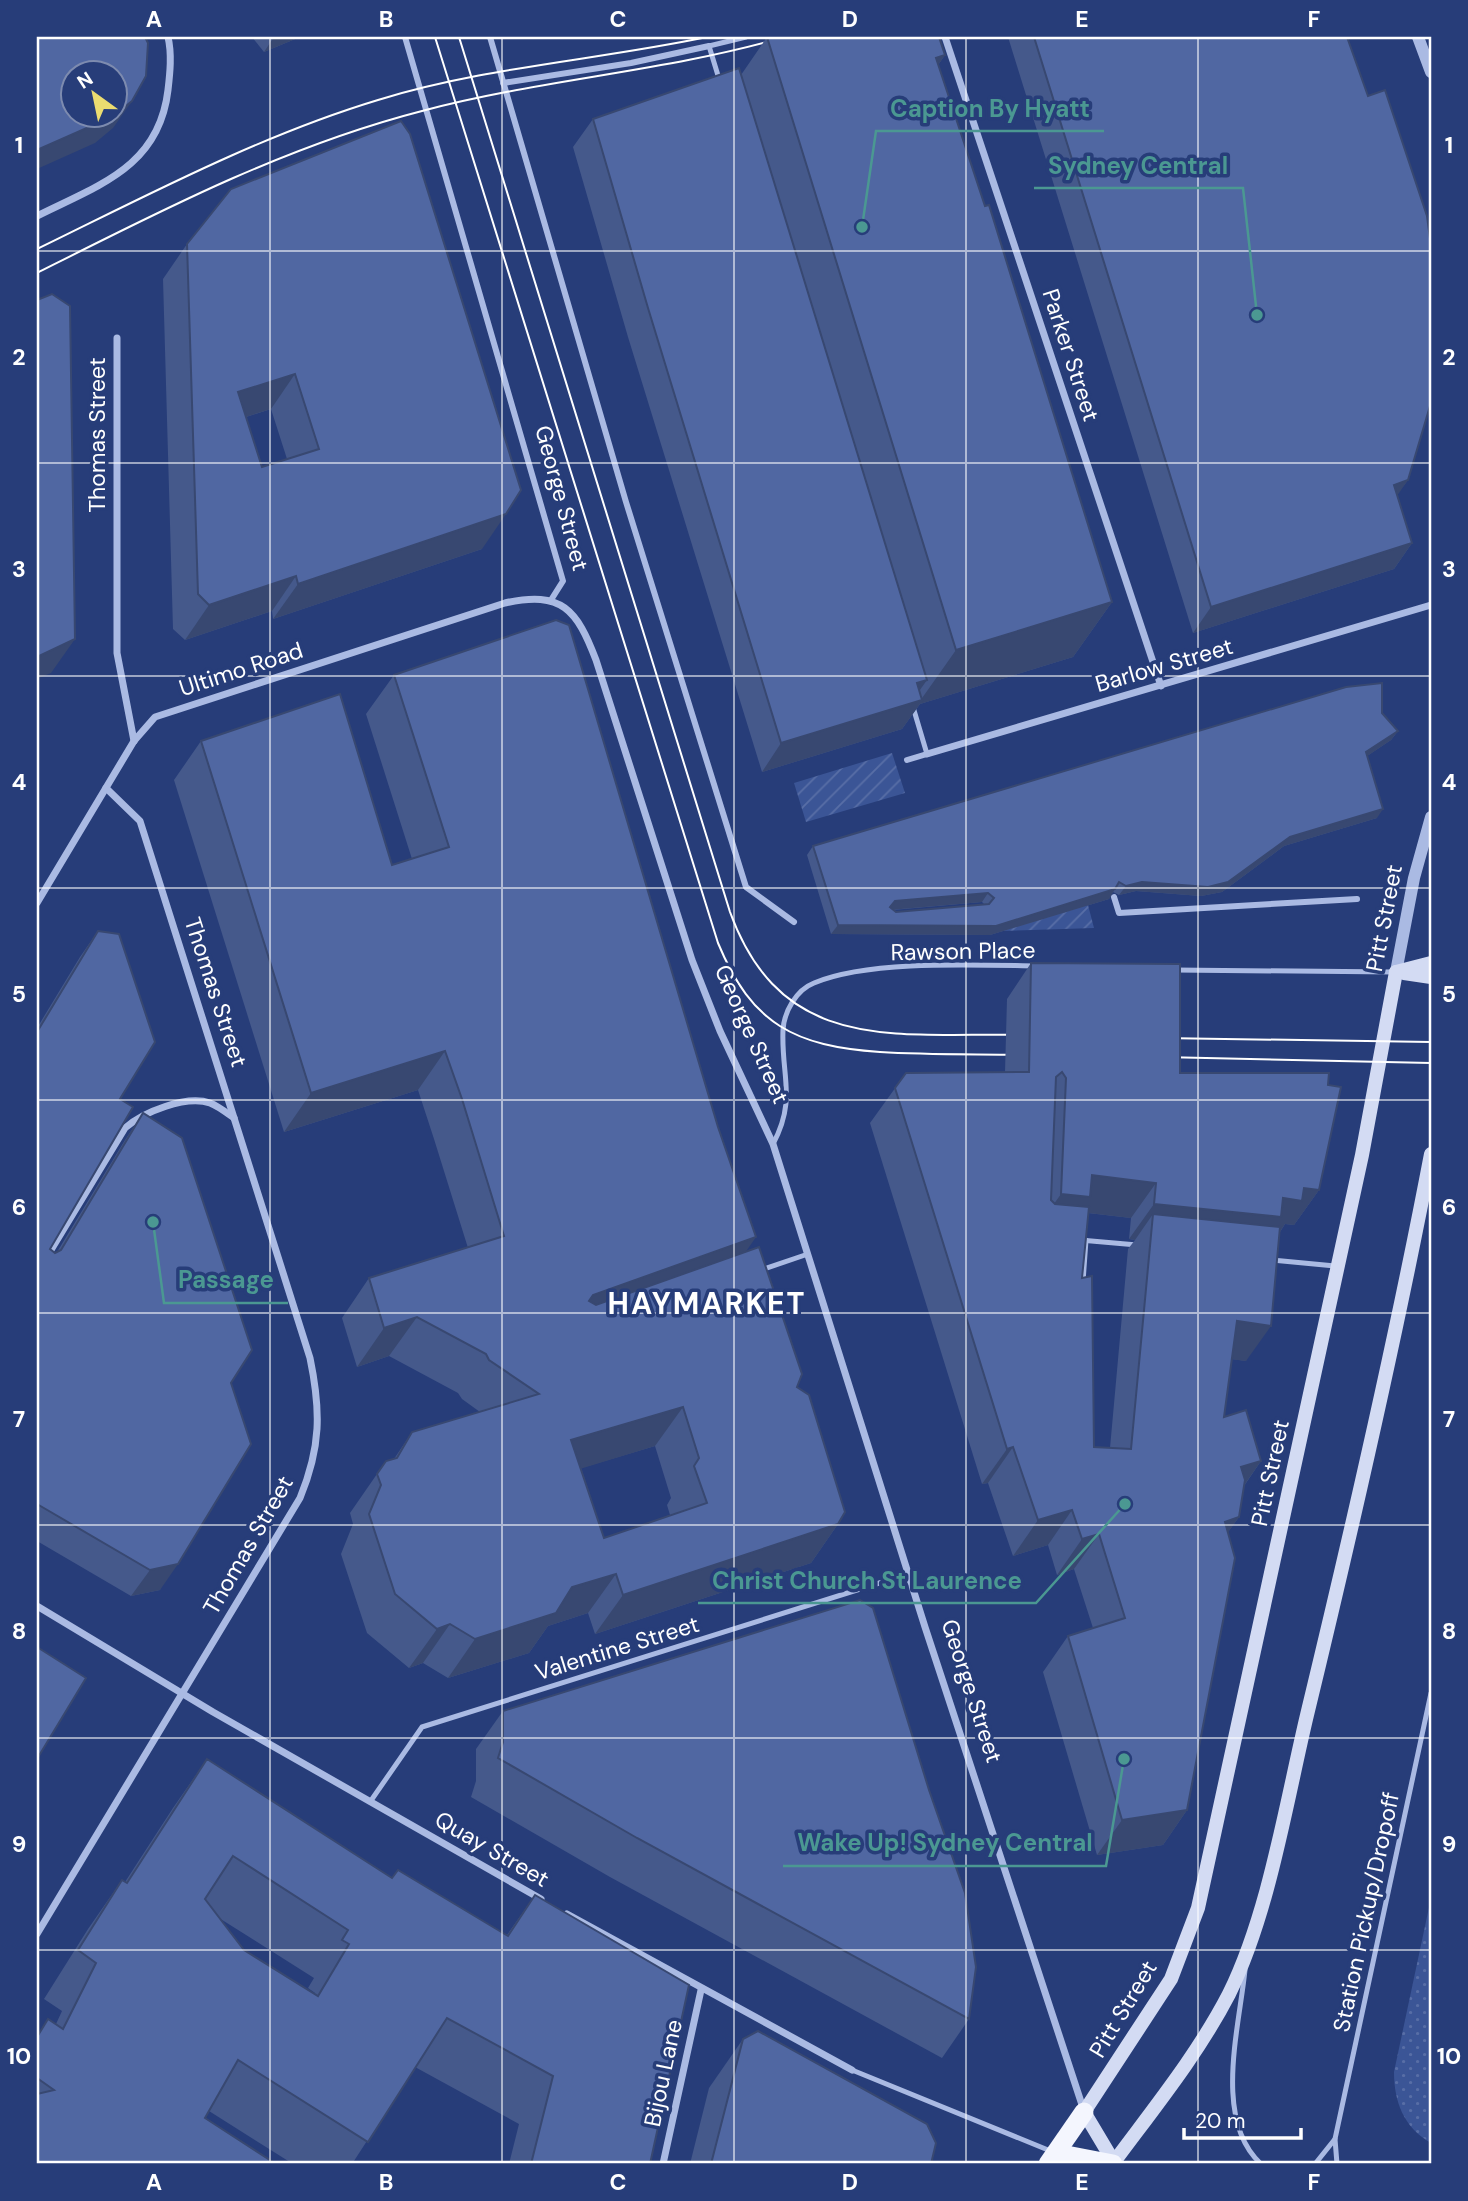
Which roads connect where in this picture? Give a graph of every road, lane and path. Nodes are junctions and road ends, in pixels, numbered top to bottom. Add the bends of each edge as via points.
1 (168, 37) edge
2 (405, 37) edge
3 (490, 37) edge
4 (746, 37) edge
5 (945, 37) edge
6 (1418, 37) edge
7 (709, 46) junction
8 (1431, 72) edge
9 (503, 83) junction
10 (722, 90) edge
11 (37, 216) edge
12 (117, 338) dead end
13 (551, 600) junction
14 (1431, 606) edge
15 (1161, 686) junction
16 (911, 701) edge
17 (134, 741) junction
18 (927, 754) junction
19 (907, 760) dead end
20 (106, 788) junction
21 (1431, 817) edge
22 (1114, 897) edge
23 (1357, 898) dead end
24 (37, 902) edge
25 (794, 922) dead end
26 (1431, 963) edge
27 (1042, 966) edge
28 (1168, 969) edge
29 (1396, 972) junction
30 (1431, 977) edge
31 (791, 1003) joint
32 (235, 1119) junction
33 (773, 1144) junction
34 (1431, 1154) edge
35 (1072, 1239) edge
36 (1086, 1240) junction
37 (1141, 1246) dead end
38 (808, 1254) junction
39 (1264, 1259) edge
40 (1338, 1266) junction
41 (37, 1273) edge
42 (754, 1273) edge
43 (1083, 1291) edge
44 (908, 1573) junction
45 (37, 1606) edge
46 (1431, 1693) edge
47 (184, 1694) junction
48 (370, 1802) junction
49 (548, 1903) edge
50 (560, 1910) edge
51 (37, 1934) edge
52 (1247, 1950) junction
53 (701, 1990) junction
54 (852, 2070) joint
55 (1084, 2112) junction
56 (1335, 2139) junction
57 (1052, 2159) edge
58 (663, 2164) edge
59 (1114, 2164) edge
60 (1261, 2164) edge
61 (1315, 2164) edge
62 (1337, 2164) edge

1 - 11 street via 170,75 160,126 143,155
2 - 13 street, George Street via 563,581
3 - 9 street
4 - 7 lane
5 - 15 street, Parker Street
6 - 8 street
7 - 9 street
7 - 10 lane
9 - 25 street via 625,502 746,887
12 - 17 street, Thomas Street via 117,653
13 - 17 street, Ultimo Road via 534,597 505,603 155,717
13 - 33 street, George Street via 576,617 591,644 692,960
14 - 15 street, Barlow Street
15 - 18 street, Barlow Street
16 - 18 lane
17 - 20 street, Ultimo Road
18 - 19 street, Barlow Street
20 - 24 street, Ultimo Road
20 - 32 street, Thomas Street via 141,821
21 - 29 street, Pitt Street via 1413,878
22 - 23 street via 1119,913
26 - 29 main road
27 - 31 lane, Rawson Place via 886,969 814,983
28 - 29 lane
29 - 30 main road
29 - 40 main road, Pitt Street
31 - 33 lane, George Street via 783,1029 788,1107
32 - 41 street via 200,1101 132,1122
32 - 47 street, Thomas Street via 310,1358 319,1430 312,1469 300,1498
33 - 38 street, George Street
34 - 52 main road via 1355,1511
35 - 36 lane
36 - 37 lane
36 - 43 lane
38 - 42 lane
38 - 44 street, George Street
39 - 40 lane
40 - 55 main road, Pitt Street via 1198,1908 1165,1989
44 - 48 lane, Valentine Street via 422,1727
44 - 55 street, George Street
45 - 47 street, Quay Street
46 - 56 lane, Station Pickup/Dropoff
47 - 48 street, Quay Street
47 - 51 street, Thomas Street
48 - 49 street, Quay Street
50 - 53 street, Quay Street
52 - 59 main road via 1213,2021
52 - 60 lane via 1232,2098 1240,2134
53 - 54 street, Quay Street
53 - 58 street, Bijou Lane
54 - 57 lane, Quay Street
55 - 57 highway
55 - 59 main road
56 - 61 lane
56 - 62 lane
57 - 59 highway

